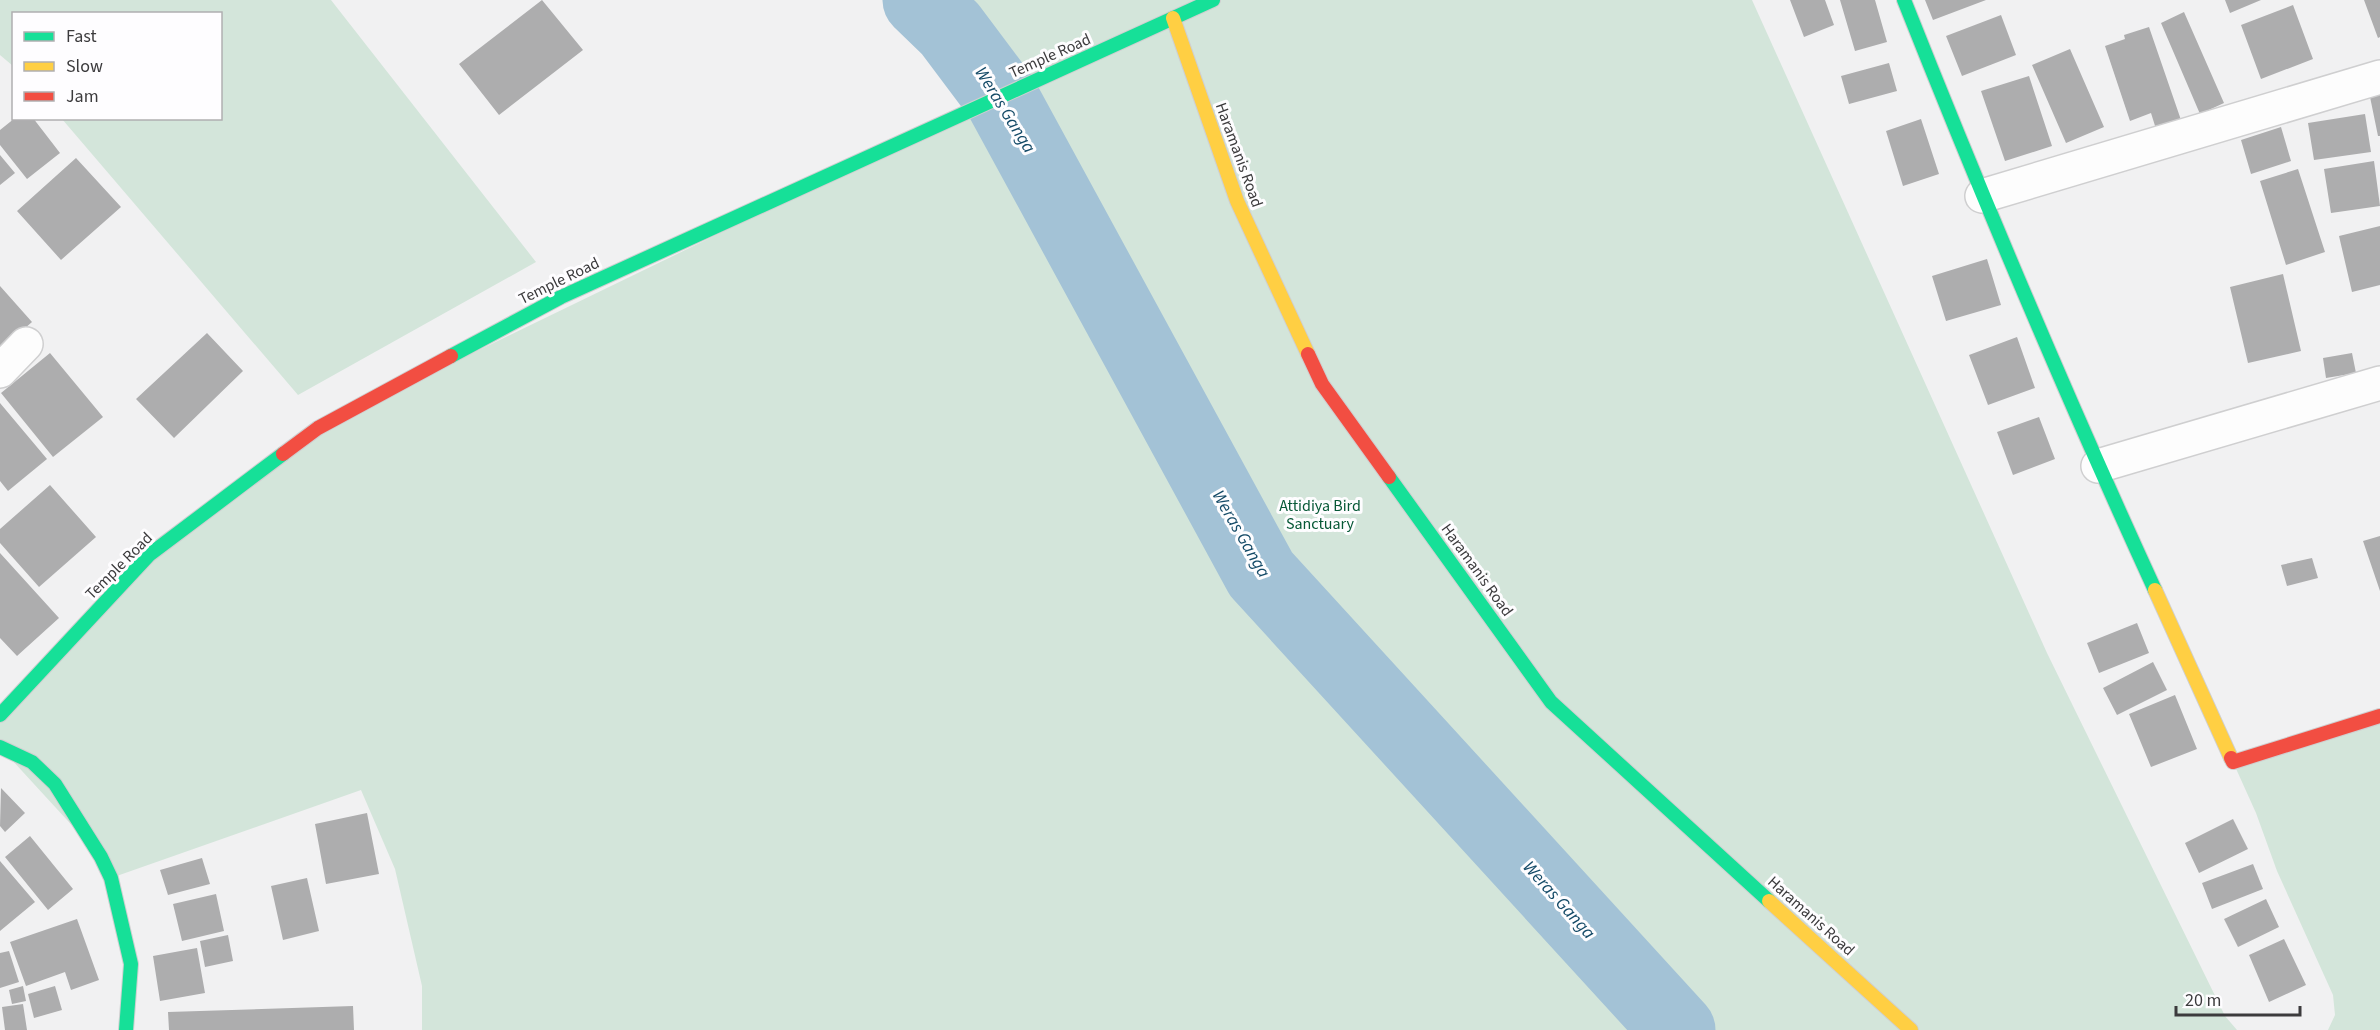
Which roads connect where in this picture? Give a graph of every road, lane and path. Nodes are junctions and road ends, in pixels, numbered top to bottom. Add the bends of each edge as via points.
1 (1213, 0) edge
2 (1904, 0) edge
3 (1173, 18) junction
4 (2380, 77) edge
5 (1982, 196) junction
6 (26, 344) dead end
7 (0, 371) edge
8 (2380, 383) edge
9 (2098, 466) junction
10 (0, 715) edge
11 (2380, 716) edge
12 (0, 747) edge
13 (126, 1030) edge
14 (1911, 1030) edge

1 - 3 street, Temple Road
2 - 5 street
3 - 10 street, Temple Road via 561,297 318,428 149,555
3 - 14 street, Haramanis Road via 1237,201 1322,384 1551,702
4 - 5 street
5 - 9 street
6 - 7 street
8 - 9 street
9 - 11 street via 2234,762
12 - 13 street via 32,762 55,784 111,878 131,964

